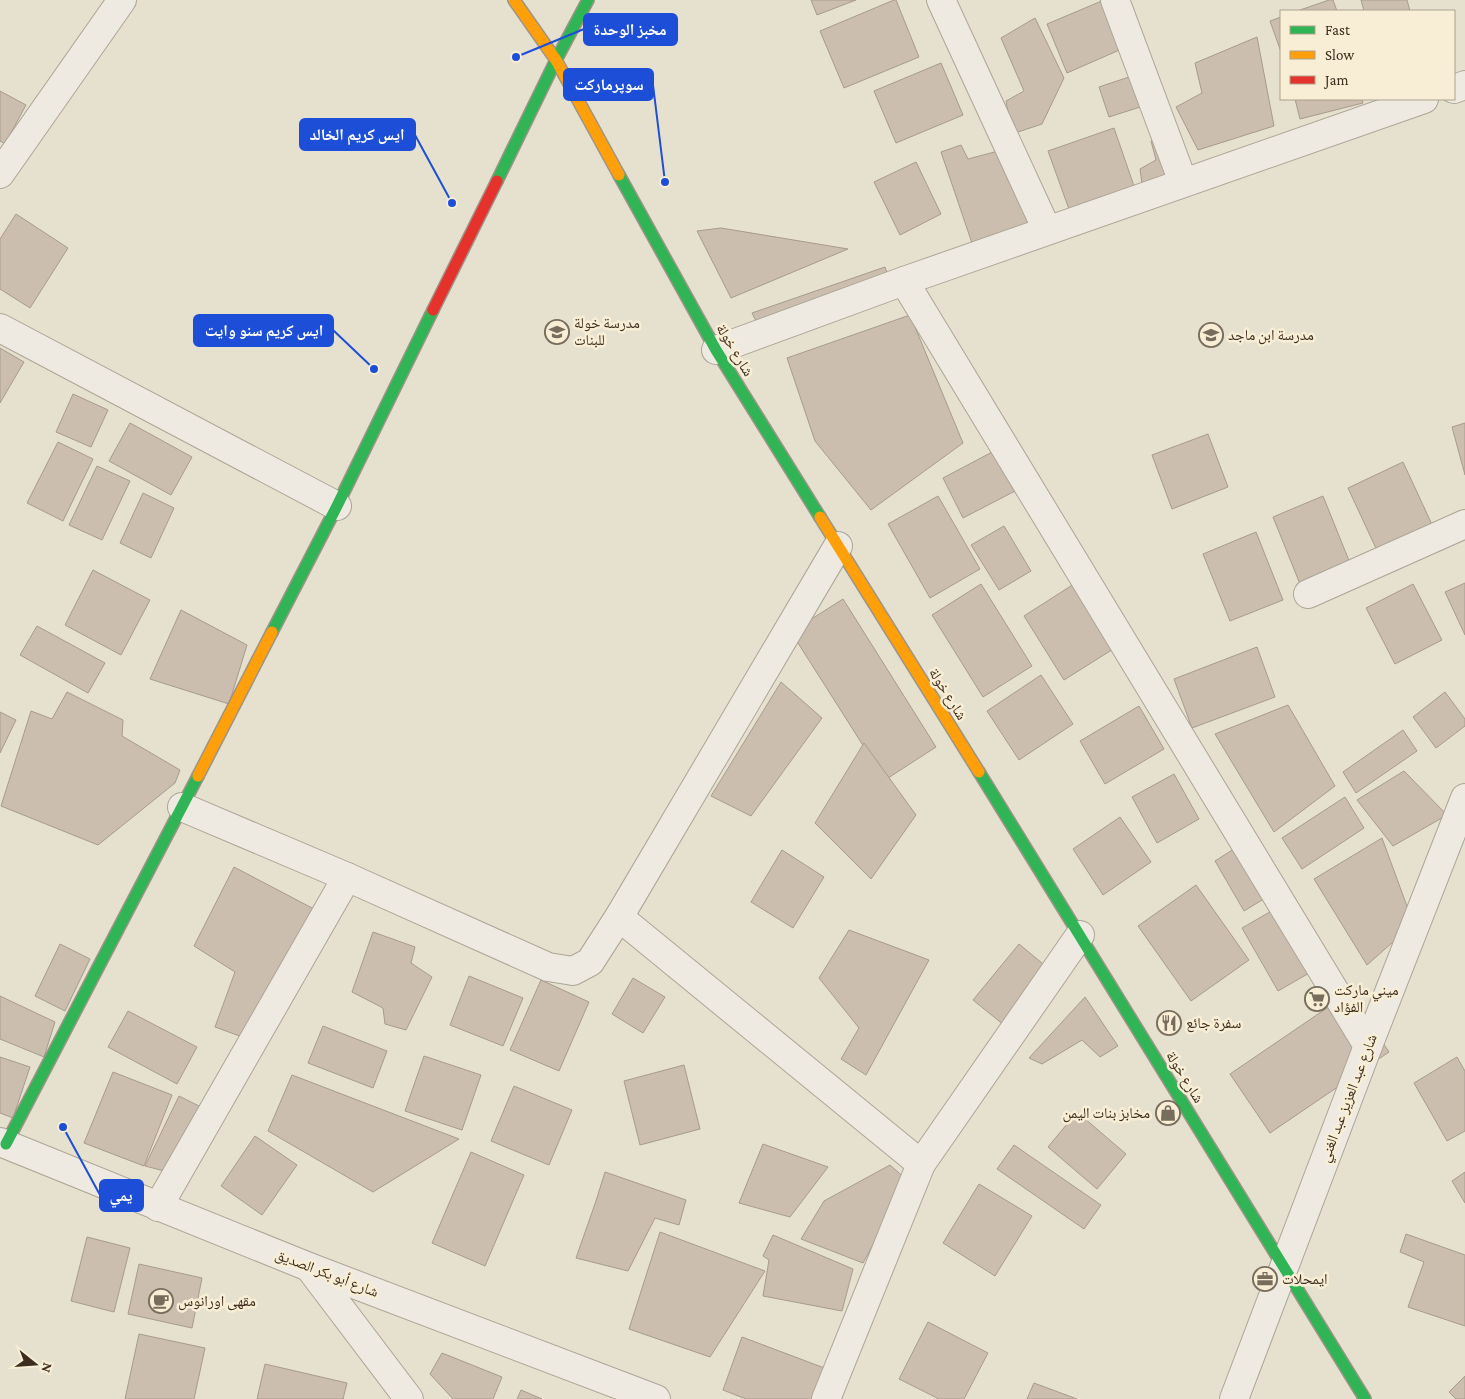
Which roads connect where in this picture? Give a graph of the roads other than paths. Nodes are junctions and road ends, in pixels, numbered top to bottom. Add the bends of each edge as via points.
1 (122, 0) edge
2 (514, 0) edge
3 (588, 0) edge
4 (941, 0) edge
5 (1115, 0) edge
6 (556, 60) junction
7 (1421, 100) edge
8 (0, 174) edge
9 (1183, 182) junction
10 (1047, 230) junction
11 (904, 281) junction
12 (0, 328) edge
13 (716, 350) junction
14 (336, 506) junction
15 (1465, 524) edge
16 (838, 546) junction
17 (1308, 594) dead end
18 (1465, 798) edge
19 (182, 807) junction
20 (347, 877) junction
21 (619, 917) junction
22 (1080, 935) junction
23 (1368, 1046) junction
24 (3, 1143) edge
25 (920, 1164) junction
26 (158, 1207) junction
27 (1284, 1266) junction
28 (309, 1267) junction
29 (409, 1399) edge
30 (656, 1399) edge
31 (826, 1399) edge
32 (1234, 1399) edge
33 (1365, 1399) edge

1 - 8 street
2 - 6 street, شارع خولة
3 - 6 street
4 - 10 street
5 - 9 street
6 - 13 street, شارع خولة
6 - 14 street
7 - 9 street
9 - 10 street
10 - 11 street
11 - 13 street
11 - 23 street
12 - 14 street
13 - 16 street, شارع خولة
14 - 19 street
15 - 17 street
16 - 21 street
16 - 22 street, شارع خولة
18 - 23 street, شارع عبد العزيز عبد الغني
19 - 20 street
19 - 24 street
20 - 21 street via 548,967 573,971 590,962
20 - 26 street
21 - 25 street
22 - 25 street
22 - 27 street, شارع خولة
23 - 27 street, شارع عبد العزيز عبد الغني
24 - 26 street, شارع أبو بكر الصديق
25 - 31 street
26 - 28 street, شارع أبو بكر الصديق
27 - 32 street, شارع عبد العزيز عبد الغني
27 - 33 street, شارع خولة
28 - 29 street
28 - 30 street, شارع أبو بكر الصديق

